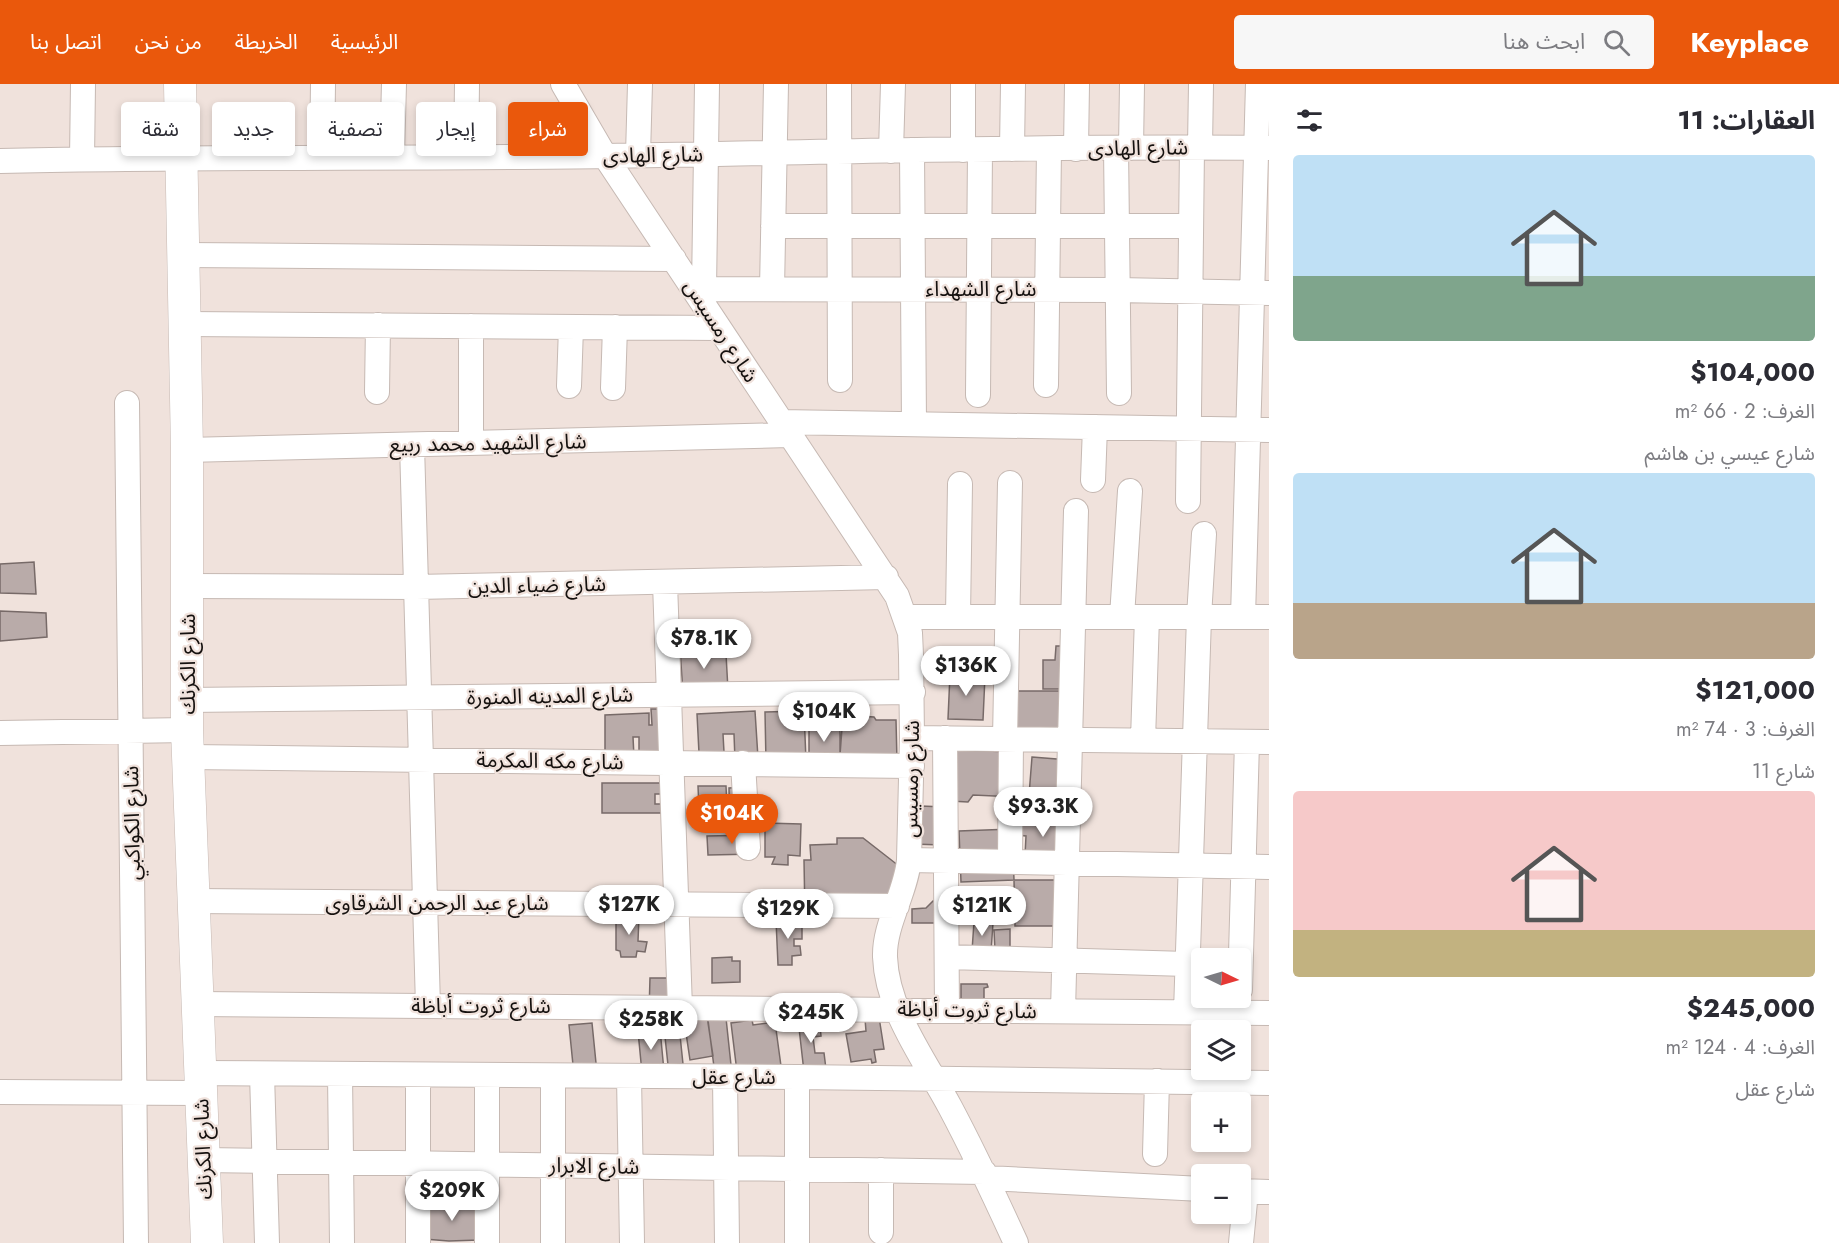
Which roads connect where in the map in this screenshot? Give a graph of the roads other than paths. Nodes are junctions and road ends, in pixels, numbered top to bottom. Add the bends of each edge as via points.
1 (83, 84) edge
2 (180, 84) edge
3 (323, 84) edge
4 (394, 84) edge
5 (467, 84) edge
6 (563, 84) edge
7 (640, 84) edge
8 (707, 84) edge
9 (776, 84) edge
10 (839, 84) edge
11 (893, 84) edge
12 (963, 84) edge
13 (1013, 84) edge
14 (1077, 84) edge
15 (1132, 84) edge
16 (1201, 84) edge
17 (1258, 84) edge
18 (394, 102) edge
19 (467, 102) edge
20 (1196, 147) junction
21 (1076, 148) junction
22 (1124, 148) junction
23 (1263, 148) edge
24 (1012, 149) junction
25 (1049, 149) junction
26 (971, 150) junction
27 (902, 151) junction
28 (839, 152) junction
29 (775, 153) junction
30 (706, 154) junction
31 (638, 155) junction
32 (392, 156) edge
33 (496, 156) edge
34 (605, 156) junction
35 (182, 157) junction
36 (322, 157) junction
37 (82, 159) junction
38 (0, 161) edge
39 (912, 225) junction
40 (979, 225) junction
41 (1117, 225) junction
42 (773, 226) junction
43 (840, 226) junction
44 (1048, 226) junction
45 (1191, 226) junction
46 (184, 255) junction
47 (674, 259) junction
48 (699, 289) junction
49 (772, 289) junction
50 (840, 289) junction
51 (913, 289) junction
52 (979, 289) junction
53 (1048, 289) junction
54 (1118, 290) junction
55 (1190, 291) junction
56 (1261, 292) edge
57 (185, 324) junction
58 (378, 325) junction
59 (471, 326) junction
60 (571, 327) junction
61 (615, 327) junction
62 (719, 328) junction
63 (840, 380) dead end
64 (1046, 384) dead end
65 (569, 386) dead end
66 (614, 388) dead end
67 (377, 392) dead end
68 (1119, 393) dead end
69 (978, 395) dead end
70 (128, 403) dead end
71 (914, 424) junction
72 (1095, 427) junction
73 (784, 428) junction
74 (1188, 428) junction
75 (1259, 429) edge
76 (471, 443) junction
77 (412, 445) junction
78 (187, 450) junction
79 (1093, 480) dead end
80 (1010, 483) dead end
81 (960, 484) dead end
82 (1130, 491) dead end
83 (1188, 501) dead end
84 (1076, 511) dead end
85 (1204, 534) dead end
86 (886, 577) junction
87 (665, 583) junction
88 (188, 586) junction
89 (416, 587) junction
90 (958, 616) junction
91 (905, 617) junction
92 (1008, 617) junction
93 (1073, 617) junction
94 (1122, 617) junction
95 (1147, 617) junction
96 (1199, 617) junction
97 (1243, 617) junction
98 (1269, 617) edge
99 (912, 692) junction
100 (669, 695) junction
101 (419, 698) junction
102 (188, 729) junction
103 (131, 730) junction
104 (0, 733) edge
105 (912, 738) junction
106 (945, 738) junction
107 (1008, 739) junction
108 (1070, 740) junction
109 (1143, 740) junction
110 (1195, 741) junction
111 (1258, 742) edge
112 (421, 760) junction
113 (671, 763) junction
114 (743, 763) junction
115 (912, 766) junction
116 (748, 848) dead end
117 (946, 859) junction
118 (909, 860) junction
119 (1011, 861) junction
120 (1066, 862) junction
121 (1191, 866) junction
122 (1244, 867) junction
123 (1269, 867) edge
124 (194, 901) junction
125 (425, 903) junction
126 (676, 904) junction
127 (897, 906) junction
128 (1242, 948) edge
129 (947, 957) junction
130 (1064, 960) junction
131 (1187, 964) junction
132 (197, 1004) junction
133 (1251, 1005) edge
134 (428, 1006) junction
135 (680, 1008) junction
136 (1204, 1008) edge
137 (896, 1009) junction
138 (947, 1010) junction
139 (1063, 1011) junction
140 (1186, 1012) junction
141 (1269, 1013) edge
142 (262, 1074) junction
143 (340, 1074) junction
144 (418, 1075) junction
145 (487, 1076) junction
146 (553, 1076) junction
147 (629, 1077) junction
148 (725, 1077) junction
149 (797, 1077) junction
150 (935, 1079) junction
151 (1157, 1081) junction
152 (200, 1083) junction
153 (1269, 1083) edge
154 (0, 1092) edge
155 (134, 1092) junction
156 (1155, 1154) dead end
157 (204, 1160) junction
158 (264, 1161) junction
159 (341, 1162) junction
160 (418, 1163) junction
161 (487, 1164) junction
162 (553, 1165) junction
163 (631, 1166) junction
164 (726, 1168) junction
165 (797, 1169) junction
166 (881, 1170) junction
167 (986, 1175) junction
168 (1191, 1188) edge
169 (1252, 1191) edge
170 (881, 1232) dead end
171 (135, 1243) edge
172 (207, 1243) edge
173 (267, 1243) edge
174 (342, 1243) edge
175 (418, 1243) edge
176 (487, 1243) edge
177 (553, 1243) edge
178 (632, 1243) edge
179 (727, 1243) edge
180 (797, 1243) edge
181 (1016, 1243) edge
182 (1241, 1243) edge

1 - 37 street
2 - 35 street, شارع الكرنك
3 - 36 street
4 - 18 street
5 - 19 street
6 - 34 street, شارع رمسيس
7 - 31 street
8 - 30 street
9 - 29 street
10 - 28 street
11 - 27 street
12 - 26 street
13 - 24 street
14 - 21 street
15 - 22 street
16 - 20 street
17 - 23 street
20 - 22 street, شارع الهادى
20 - 23 street, شارع الهادى
20 - 45 street
21 - 22 street, شارع الهادى
21 - 25 street, شارع الهادى
22 - 41 street
23 - 56 street
24 - 25 street, شارع الهادى
24 - 26 street, شارع الهادى
25 - 44 street
26 - 27 street, شارع الهادى
26 - 40 street
27 - 28 street, شارع الهادى
27 - 39 street
28 - 29 street, شارع الهادى
28 - 43 street
29 - 30 street, شارع الهادى
29 - 42 street
30 - 31 street, شارع الهادى
30 - 48 street
31 - 34 street, شارع الهادى
32 - 36 street, شارع الهادى
33 - 34 street, شارع الهادى
34 - 47 street, شارع رمسيس
35 - 36 street, شارع الهادى
35 - 37 street, شارع الهادى
35 - 46 street, شارع الكرنك
37 - 38 street, شارع الهادى
39 - 40 street
39 - 43 street
39 - 51 street
40 - 44 street
40 - 52 street
41 - 44 street
41 - 45 street
41 - 54 street
42 - 43 street
42 - 49 street
43 - 50 street
44 - 53 street
45 - 55 street
46 - 47 street
46 - 57 street, شارع الكرنك
47 - 48 street, شارع رمسيس
48 - 49 street, شارع الشهداء
48 - 62 street, شارع رمسيس
49 - 50 street, شارع الشهداء
50 - 51 street, شارع الشهداء
50 - 63 street
51 - 52 street, شارع الشهداء
51 - 71 street
52 - 53 street, شارع الشهداء
52 - 69 street
53 - 54 street, شارع الشهداء
53 - 64 street
54 - 55 street, شارع الشهداء
54 - 68 street
55 - 56 street, شارع الشهداء
55 - 74 street
56 - 75 street
57 - 58 street
57 - 78 street, شارع الكرنك
58 - 59 street
58 - 67 street
59 - 60 street
59 - 76 street
60 - 61 street
60 - 65 street
61 - 62 street
61 - 66 street
62 - 73 street, شارع رمسيس
70 - 103 street, شارع الكواكبي
71 - 72 street, شارع الشهيد محمد ربيع
71 - 73 street, شارع الشهيد محمد ربيع
72 - 74 street, شارع الشهيد محمد ربيع
72 - 79 street
73 - 76 street, شارع الشهيد محمد ربيع
73 - 86 street, شارع رمسيس
74 - 75 street, شارع الشهيد محمد ربيع
74 - 83 street
75 - 97 street
76 - 77 street, شارع الشهيد محمد ربيع
77 - 78 street, شارع الشهيد محمد ربيع
77 - 89 street
78 - 88 street, شارع الكرنك
80 - 92 street
81 - 90 street
82 - 94 street
84 - 93 street
85 - 96 street
86 - 87 street, شارع ضياء الدين
86 - 91 street, شارع رمسيس
87 - 89 street, شارع ضياء الدين
87 - 100 street
88 - 89 street, شارع ضياء الدين
88 - 102 street, شارع الكرنك
89 - 101 street
90 - 91 street
90 - 92 street
91 - 99 street, شارع رمسيس via 910,633
92 - 93 street
92 - 107 street
93 - 94 street
93 - 108 street
94 - 95 street
95 - 96 street
95 - 109 street
96 - 97 street
96 - 110 street
97 - 98 street
99 - 100 street, شارع المدينه المنورة
99 - 105 street, شارع رمسيس
100 - 101 street, شارع المدينه المنورة
100 - 113 street
101 - 102 street, شارع المدينه المنورة
101 - 112 street
102 - 103 street
102 - 112 street, شارع مكه المكرمة
102 - 124 street, شارع الكرنك
103 - 104 street
103 - 155 street, شارع الكواكبي
105 - 106 street
105 - 115 street, شارع رمسيس
106 - 107 street
106 - 117 street
107 - 108 street
107 - 119 street
108 - 109 street
108 - 120 street
109 - 110 street
110 - 111 street
110 - 121 street
111 - 122 street
112 - 113 street, شارع مكه المكرمة
112 - 125 street
113 - 114 street, شارع مكه المكرمة
113 - 126 street
114 - 115 street, شارع مكه المكرمة
114 - 116 street
115 - 118 street, شارع رمسيس
117 - 118 street
117 - 119 street
117 - 129 street
118 - 127 street, شارع رمسيس
119 - 120 street
120 - 121 street
120 - 130 street
121 - 122 street
121 - 131 street
122 - 123 street
122 - 128 street
124 - 125 street, شارع عبد الرحمن الشرقاوى
124 - 132 street, شارع الكرنك
125 - 126 street, شارع عبد الرحمن الشرقاوى
125 - 134 street
126 - 127 street, شارع عبد الرحمن الشرقاوى
126 - 135 street
127 - 137 street, شارع رمسيس via 885,954 887,980
129 - 130 street
129 - 138 street
130 - 131 street
130 - 139 street
131 - 140 street
132 - 134 street, شارع ثروت أباظة
132 - 152 street, شارع الكرنك
133 - 141 street, شارع ثروت أباظة
134 - 135 street, شارع ثروت أباظة
135 - 137 street, شارع ثروت أباظة
136 - 140 street, شارع ثروت أباظة
137 - 138 street, شارع ثروت أباظة
137 - 150 street, شارع رمسيس
138 - 139 street, شارع ثروت أباظة
139 - 140 street, شارع ثروت أباظة
142 - 143 street, شارع عقل
142 - 152 street, شارع عقل
142 - 158 street
143 - 144 street, شارع عقل
143 - 159 street
144 - 145 street, شارع عقل
144 - 160 street
145 - 146 street, شارع عقل
145 - 161 street
146 - 147 street, شارع عقل
146 - 162 street
147 - 148 street, شارع عقل
147 - 163 street
148 - 149 street, شارع عقل
148 - 164 street
149 - 150 street, شارع عقل
149 - 165 street
150 - 151 street, شارع عقل
150 - 167 street, شارع رمسيس
151 - 153 street, شارع عقل
151 - 156 street
152 - 155 street, شارع عقل
152 - 157 street, شارع الكرنك
154 - 155 street, شارع عقل
155 - 171 street, شارع الكواكبي
157 - 158 street, شارع الابرار
157 - 172 street, شارع الكرنك
158 - 159 street, شارع الابرار
158 - 173 street
159 - 160 street, شارع الابرار
159 - 174 street
160 - 161 street, شارع الابرار
160 - 175 street
161 - 162 street, شارع الابرار
161 - 176 street
162 - 163 street, شارع الابرار
162 - 177 street
163 - 164 street, شارع الابرار
163 - 178 street
164 - 165 street, شارع الابرار
164 - 179 street
165 - 166 street, شارع الابرار
165 - 180 street
166 - 167 street, شارع الابرار
166 - 170 street
167 - 168 street, شارع الابرار
167 - 181 street, شارع رمسيس
169 - 182 street

